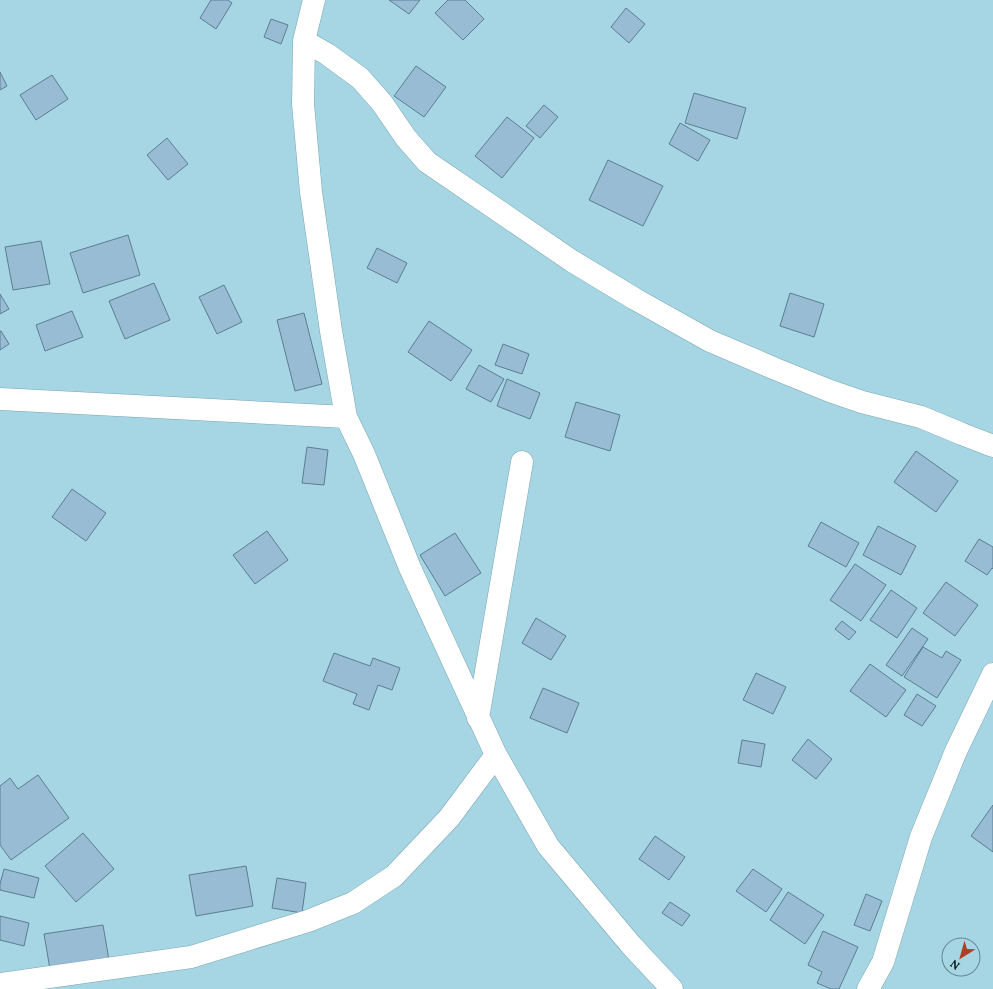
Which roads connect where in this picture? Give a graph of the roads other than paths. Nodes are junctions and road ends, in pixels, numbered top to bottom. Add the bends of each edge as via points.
1 (314, 0) edge
2 (304, 41) junction
3 (0, 384) edge
4 (0, 399) edge
5 (28, 401) junction
6 (346, 417) junction
7 (993, 446) edge
8 (522, 462) dead end
9 (993, 674) edge
10 (478, 718) junction
11 (496, 755) junction
12 (0, 984) edge
13 (672, 989) edge
14 (868, 989) edge

1 - 2 street
2 - 6 street via 303,104 311,192
2 - 7 street via 360,78 427,162 572,261 635,299 710,341 778,370 862,402 921,417
3 - 5 street
4 - 5 street
5 - 6 street
6 - 10 street via 364,454 410,568
8 - 10 street
9 - 14 street via 956,751 921,837 882,962
10 - 11 street
11 - 12 street via 449,818 414,856 394,876 354,903 308,921 191,956
11 - 13 street via 548,846 631,945

